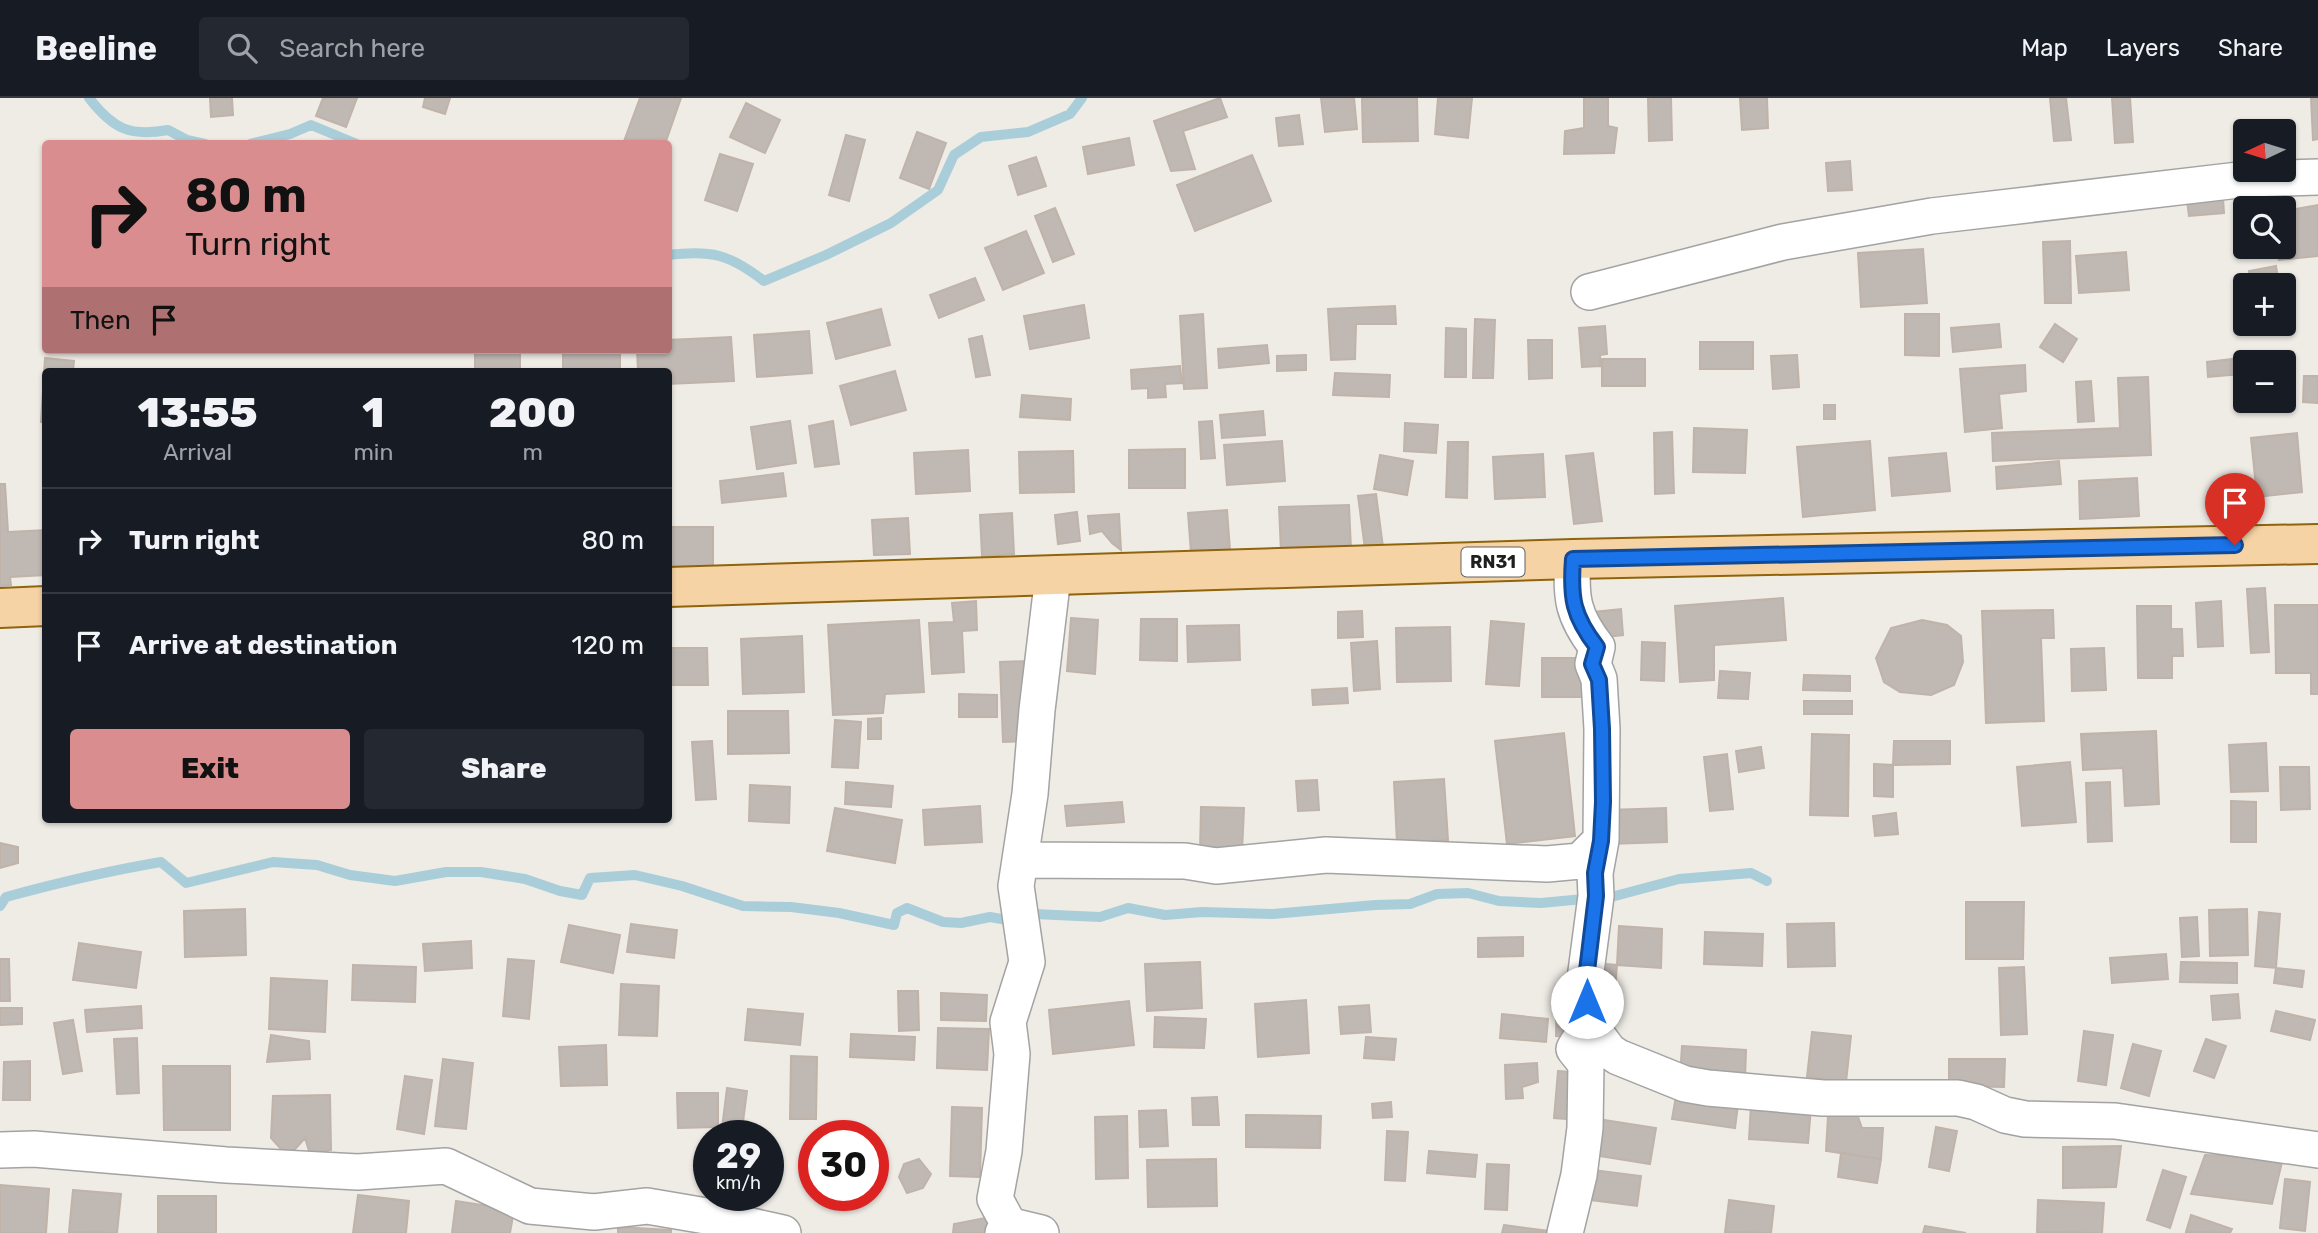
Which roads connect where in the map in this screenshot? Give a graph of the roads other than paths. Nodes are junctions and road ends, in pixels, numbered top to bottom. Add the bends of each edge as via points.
1 (2318, 177) edge
2 (1589, 292) dead end
3 (2318, 544) edge
4 (1573, 559) junction
5 (1053, 576) junction
6 (672, 587) edge
7 (42, 606) edge
8 (0, 608) edge
9 (1601, 841) junction
10 (1020, 860) junction
11 (1589, 1024) junction
12 (0, 1150) edge
13 (2318, 1150) edge
14 (1017, 1230) edge
15 (783, 1233) edge
16 (1565, 1233) edge

1 - 2 street via 2247,179 1932,216 1783,242
3 - 4 main road, RN31
4 - 5 main road, RN31
4 - 9 street via 1571,588 1581,626 1597,647 1592,664 1599,680 1602,729
5 - 6 main road, RN31
5 - 10 street
7 - 8 main road
9 - 10 street via 1580,861 1547,864 1326,855 1216,866 1158,860
9 - 11 street via 1586,979
10 - 14 street via 1016,886 1027,962 1008,1022 1012,1054 995,1199
11 - 13 street via 1618,1057 1685,1084 1708,1088 1823,1098 1958,1098 2025,1119 2115,1121
11 - 16 street via 1574,1049 1586,1064 1585,1128
12 - 15 street via 358,1172 446,1166 530,1206 594,1212 647,1206

